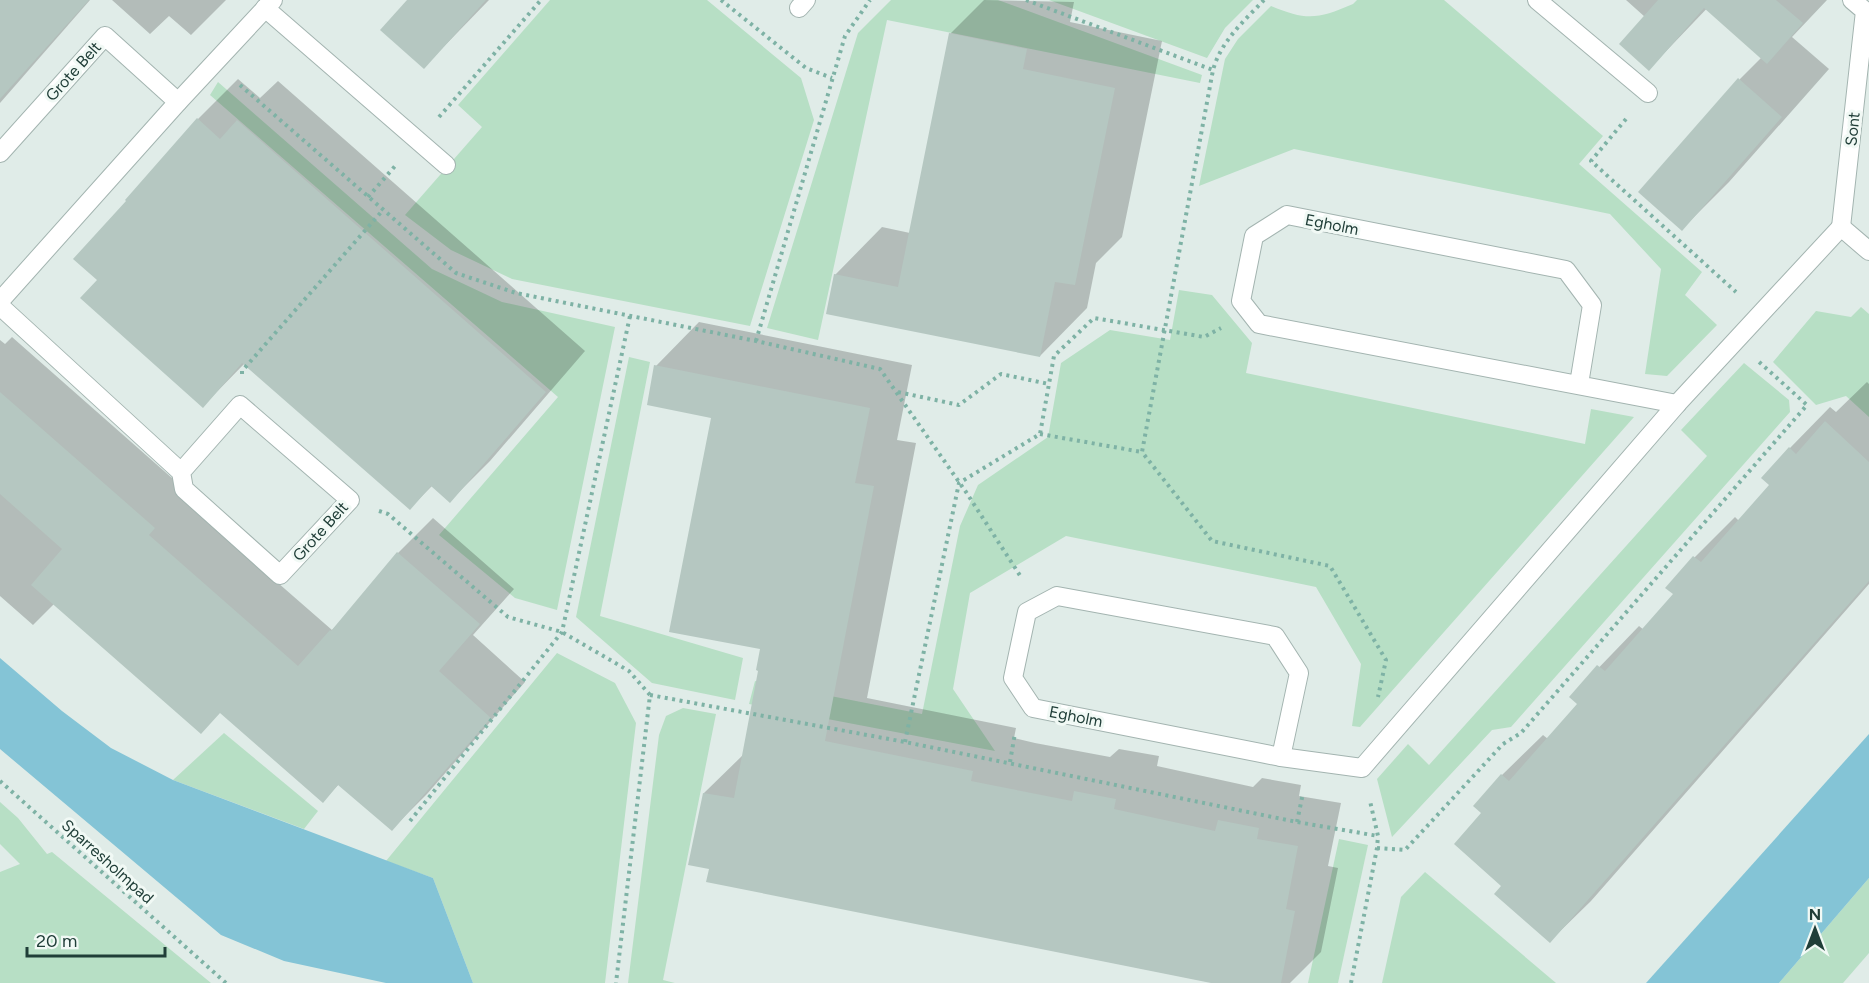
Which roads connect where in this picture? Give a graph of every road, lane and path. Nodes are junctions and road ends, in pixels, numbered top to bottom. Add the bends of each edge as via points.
1 (542, 0) edge
2 (721, 0) edge
3 (870, 0) edge
4 (1026, 0) edge
5 (1264, 0) edge
6 (1537, 0) edge
7 (269, 4) edge
8 (1862, 6) edge
9 (214, 63) junction
10 (1213, 70) junction
11 (832, 78) junction
12 (1648, 93) joint
13 (178, 102) junction
14 (417, 141) junction
15 (0, 153) edge
16 (446, 165) dead end
17 (368, 197) junction
18 (383, 210) junction
19 (1840, 227) junction
20 (1869, 251) edge
21 (0, 301) edge
22 (0, 306) edge
23 (1250, 313) junction
24 (1759, 313) junction
25 (630, 316) junction
26 (1165, 330) junction
27 (1735, 340) junction
28 (756, 341) junction
29 (1049, 384) junction
30 (1579, 384) junction
31 (897, 392) junction
32 (1677, 404) junction
33 (240, 405) junction
34 (1040, 434) junction
35 (1142, 452) junction
36 (182, 472) junction
37 (959, 483) junction
38 (351, 500) junction
39 (1039, 606) junction
40 (562, 632) junction
41 (650, 695) junction
42 (1376, 703) dead end
43 (905, 742) junction
44 (1281, 757) junction
45 (1362, 768) junction
46 (0, 781) edge
47 (410, 821) dead end
48 (1378, 836) junction
49 (1377, 848) junction
50 (226, 983) edge
51 (616, 983) edge
52 (1351, 983) edge

1 - 14 path
2 - 11 path via 806,68
3 - 11 path via 844,36
4 - 10 path
5 - 10 path via 1233,33 1216,58
6 - 12 street
7 - 9 street
7 - 14 street
8 - 19 street, Sont
9 - 13 street
9 - 17 path
10 - 26 path
11 - 28 path
12 - 24 path via 1591,161
13 - 15 street, Grote Belt via 105,36
13 - 21 street
14 - 16 street
14 - 17 path
17 - 18 path
18 - 25 path via 456,273 516,293
18 - 33 path via 242,371
19 - 20 street
19 - 24 street
22 - 36 street, Grote Belt
23 - 26 path via 1204,337
23 - 30 street via 1259,324
23 - 30 street, Egholm via 1241,302 1254,236 1287,215 1566,270 1592,304
24 - 27 street
25 - 28 path
25 - 40 path
26 - 29 path via 1094,318 1054,356
26 - 35 path
27 - 32 street
27 - 49 path via 1807,405 1521,733 1503,744 1406,850
28 - 31 path via 880,369
29 - 31 path via 1001,374 959,405
29 - 34 path
30 - 32 street
31 - 37 path
32 - 45 street
33 - 36 street
33 - 38 street, Grote Belt
34 - 35 path
34 - 37 path
35 - 42 path via 1212,541 1330,566 1386,660
36 - 38 street, Grote Belt via 184,489 280,575
37 - 39 path
37 - 43 path
38 - 40 path via 388,514 508,617
39 - 44 street, Egholm via 1027,612 1013,678 1033,708
39 - 44 street via 1057,596 1275,636 1299,673
40 - 41 path via 629,671
40 - 47 path
41 - 43 path
41 - 51 path
43 - 48 path
44 - 45 street, Egholm
45 - 48 path
46 - 50 path, Sparresholmpad
48 - 49 path
49 - 52 path

